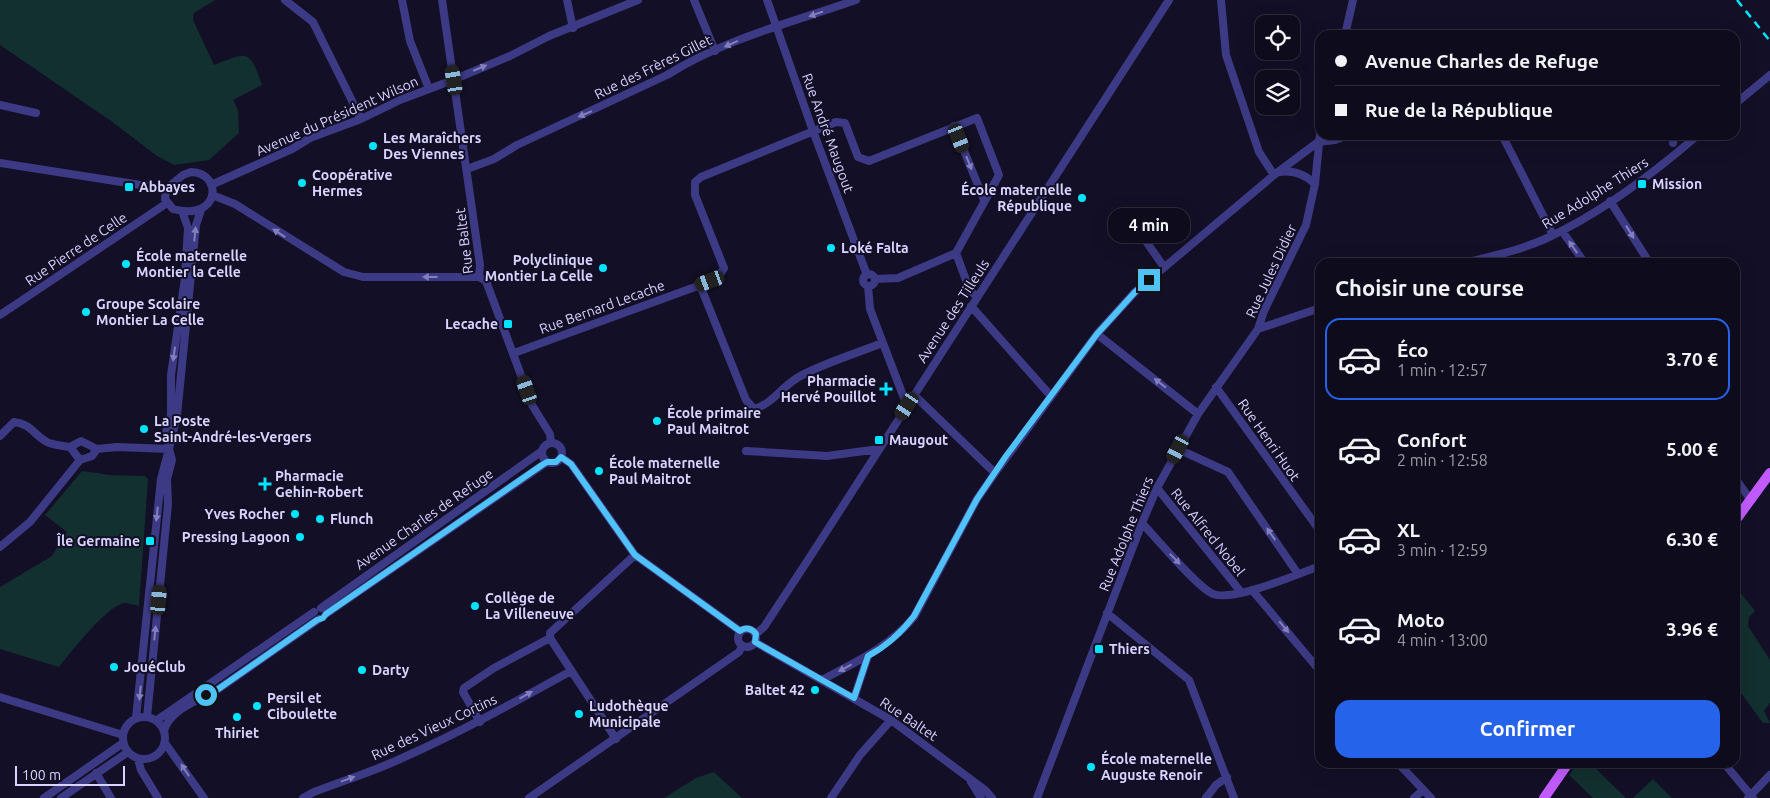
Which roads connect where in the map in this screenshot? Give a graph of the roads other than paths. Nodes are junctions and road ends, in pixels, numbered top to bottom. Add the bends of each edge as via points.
1 (285, 0) edge
2 (402, 0) edge
3 (442, 0) edge
4 (568, 0) edge
5 (638, 0) edge
6 (694, 0) edge
7 (767, 0) edge
8 (856, 0) edge
9 (1169, 0) edge
10 (1220, 0) edge
11 (1354, 0) edge
12 (777, 27) junction
13 (573, 28) junction
14 (1346, 30) edge
15 (715, 51) junction
16 (1770, 75) edge
17 (454, 80) junction
18 (430, 89) junction
19 (1740, 100) edge
20 (0, 105) edge
21 (36, 113) dead end
22 (361, 120) junction
23 (954, 126) junction
24 (813, 131) junction
25 (1317, 140) edge
26 (1319, 140) edge
27 (1505, 140) edge
28 (1692, 140) edge
29 (1, 164) edge
30 (467, 169) junction
31 (1276, 174) junction
32 (1315, 184) junction
33 (211, 185) junction
34 (166, 189) junction
35 (212, 196) junction
36 (984, 200) junction
37 (1610, 201) junction
38 (167, 203) junction
39 (201, 210) junction
40 (182, 211) junction
41 (1158, 216) dead end
42 (1562, 231) junction
43 (1553, 235) junction
44 (956, 253) junction
45 (1485, 258) edge
46 (1581, 258) edge
47 (1646, 258) edge
48 (1164, 267) junction
49 (868, 274) junction
50 (479, 277) junction
51 (875, 279) junction
52 (700, 285) junction
53 (868, 286) junction
54 (977, 296) junction
55 (971, 306) junction
56 (1315, 310) edge
57 (0, 315) edge
58 (1258, 329) junction
59 (1097, 334) junction
60 (882, 343) junction
61 (514, 353) junction
62 (1216, 387) junction
63 (914, 395) junction
64 (1050, 395) junction
65 (907, 406) junction
66 (1198, 414) junction
67 (0, 436) edge
68 (552, 443) junction
69 (70, 446) junction
70 (97, 449) junction
71 (169, 449) junction
72 (879, 449) junction
73 (1178, 449) junction
74 (542, 451) junction
75 (746, 451) dead end
76 (561, 457) junction
77 (80, 460) junction
78 (547, 462) junction
79 (995, 472) junction
80 (1770, 473) edge
81 (1740, 485) edge
82 (1157, 488) junction
83 (1750, 500) junction
84 (1740, 514) edge
85 (1142, 523) junction
86 (1315, 524) edge
87 (0, 547) edge
88 (635, 555) junction
89 (1315, 568) edge
90 (1298, 574) junction
91 (1252, 590) junction
92 (1241, 592) junction
93 (324, 611) junction
94 (1107, 613) junction
95 (316, 616) junction
96 (740, 631) junction
97 (550, 638) junction
98 (755, 638) junction
99 (741, 649) junction
100 (868, 656) junction
101 (1315, 665) edge
102 (571, 671) junction
103 (822, 680) junction
104 (0, 697) edge
105 (854, 698) junction
106 (147, 717) junction
107 (136, 718) junction
108 (157, 720) junction
109 (891, 720) junction
110 (480, 722) junction
111 (164, 731) junction
112 (123, 739) junction
113 (616, 739) junction
114 (165, 743) junction
115 (128, 752) junction
116 (138, 759) junction
117 (1403, 768) edge
118 (1565, 768) edge
119 (1728, 768) edge
120 (96, 773) junction
121 (1770, 774) edge
122 (968, 776) junction
123 (1227, 777) junction
124 (1422, 791) junction
125 (1750, 797) edge
126 (44, 798) edge
127 (61, 798) edge
128 (111, 798) edge
129 (158, 798) edge
130 (204, 798) edge
131 (303, 798) edge
132 (529, 798) edge
133 (830, 798) edge
134 (981, 798) edge
135 (992, 798) edge
136 (1037, 798) edge
137 (1206, 798) edge
138 (1234, 798) edge
139 (1414, 798) edge
140 (1431, 798) edge
141 (1544, 798) edge

1 - 22 street via 313,22
2 - 18 street via 410,41
3 - 17 street, Rue Baltet
4 - 13 street
5 - 13 street, Avenue du Président Wilson
6 - 15 street
7 - 12 street, Rue André Maugout
8 -> 12 street, Rue des Frères Gillet
9 - 54 street, Avenue des Tilleuls
10 - 31 street via 1226,56 1259,152
11 - 14 street
12 -> 15 street, Rue des Frères Gillet
12 - 24 street, Rue André Maugout
17 -> 13 street, Avenue du Président Wilson
15 -> 30 street, Rue des Frères Gillet via 494,159
16 - 19 street
17 - 18 street, Avenue du Président Wilson
17 - 30 street, Rue Baltet
18 - 22 street, Avenue du Président Wilson
20 - 21 street
22 - 33 street, Avenue du Président Wilson via 310,138
23 - 24 street via 869,161 858,157 845,123 836,122
23 -> 36 street
23 - 36 street via 977,118 999,175
24 - 49 street, Rue André Maugout
24 - 52 street, Rue Bernard Lecache via 701,177 696,182 695,195 724,268 716,279
25 - 31 street
26 - 32 street, Rue Jules Didier
27 - 43 street
28 - 37 street, Rue Adolphe Thiers
29 - 34 street
30 - 50 street, Rue Baltet
31 - 32 street via 1291,171 1307,176
31 - 48 street
32 - 58 street, Rue Jules Didier via 1306,225
33 - 34 street via 205,176 191,172
33 - 35 street
34 - 38 street
35 - 39 street
50 -> 35 street via 362,276 344,272 235,204
36 - 44 street
37 - 42 street, Rue Adolphe Thiers
37 -> 47 street
38 - 40 street
38 - 57 street, Rue Pierre de Celle
39 - 40 street
71 -> 39 street via 177,415 196,223
40 -> 71 street via 188,228 166,432
41 - 48 street via 1138,230
42 - 43 street, Rue Adolphe Thiers
46 -> 42 street
43 - 45 street, Rue Adolphe Thiers
44 - 51 street via 898,278
44 - 54 street via 970,291
48 - 59 street via 1135,292
49 - 51 street
49 - 53 street via 864,280
50 - 61 street, Rue Baltet via 486,281
51 - 53 street via 874,284
52 - 60 street via 746,400 754,409 767,406 782,388 798,377
52 - 61 street, Rue Bernard Lecache
53 - 60 street via 870,309
54 - 55 street, Avenue des Tilleuls
55 - 63 street, Avenue des Tilleuls
55 - 64 street
56 - 58 street
58 - 62 street, Rue Adolphe Thiers
59 - 64 street
66 -> 59 street
60 - 65 street
61 - 68 street, Rue Baltet via 532,405
62 - 66 street, Rue Adolphe Thiers
62 - 86 street, Rue Henri Huot
63 - 65 street, Avenue des Tilleuls
63 - 79 street
64 - 79 street
65 - 72 street, Avenue des Tilleuls
66 - 73 street, Rue Adolphe Thiers
67 - 69 street via 14,422 25,424 51,444
68 - 74 street
68 - 76 street via 560,448
69 - 70 street via 81,440
69 - 77 street
70 - 71 street
70 - 77 street via 92,456
106 -> 71 street via 168,504 167,480 172,460
71 -> 107 street via 161,479
72 - 75 street via 827,456
72 - 98 street, Avenue des Tilleuls
73 - 82 street, Rue Adolphe Thiers
90 -> 73 street via 1228,472
74 - 78 street
74 - 93 street, Avenue Charles de Refuge
76 - 78 street via 553,463
76 - 88 street via 571,464
77 - 87 street via 30,522
78 - 93 street, Avenue Charles de Refuge
79 - 100 street via 914,616 889,642
80 - 83 main road
81 - 83 street
82 - 85 street, Rue Adolphe Thiers
82 - 92 street, Rue Alfred Nobel
83 - 84 main road
85 -> 92 street via 1211,594 1224,596
85 - 94 street, Rue Adolphe Thiers
88 - 96 street
88 - 97 street via 554,628
89 - 90 street
90 - 91 street
91 - 92 street
91 -> 101 street
93 - 95 street, Avenue Charles de Refuge via 316,608
94 - 123 street via 1189,680
94 - 136 street, Rue Adolphe Thiers
95 - 108 street, Avenue Charles de Refuge
95 - 111 street, Avenue Charles de Refuge via 214,692 173,716
96 - 98 street via 748,628
96 - 99 street via 738,641
97 - 102 street
97 - 110 street via 464,688 463,692
98 - 99 street via 751,646
98 - 103 street, Rue Baltet
99 - 113 street
100 -> 103 street
100 - 105 street
110 -> 102 street, Rue des Vieux Cortins
102 - 113 street
103 - 105 street, Rue Baltet
104 - 112 street
105 - 109 street, Rue Baltet
106 - 107 street
106 - 108 street
107 - 112 street via 127,724
108 - 111 street
109 - 122 street, Rue Baltet
109 - 133 street via 860,755
131 -> 110 street, Rue des Vieux Cortins via 399,760
111 - 114 street
112 - 115 street
112 - 126 street
113 - 132 street
114 - 116 street via 152,758
130 -> 114 street
115 - 116 street
115 - 120 street
116 - 129 street
117 - 124 street
118 - 141 main road
119 - 125 street
120 - 127 street
120 - 128 street
121 - 125 street
122 - 134 street, Rue Baltet
122 - 135 street, Rue Baltet
123 - 137 street
123 - 138 street
124 - 139 street
124 - 140 street

